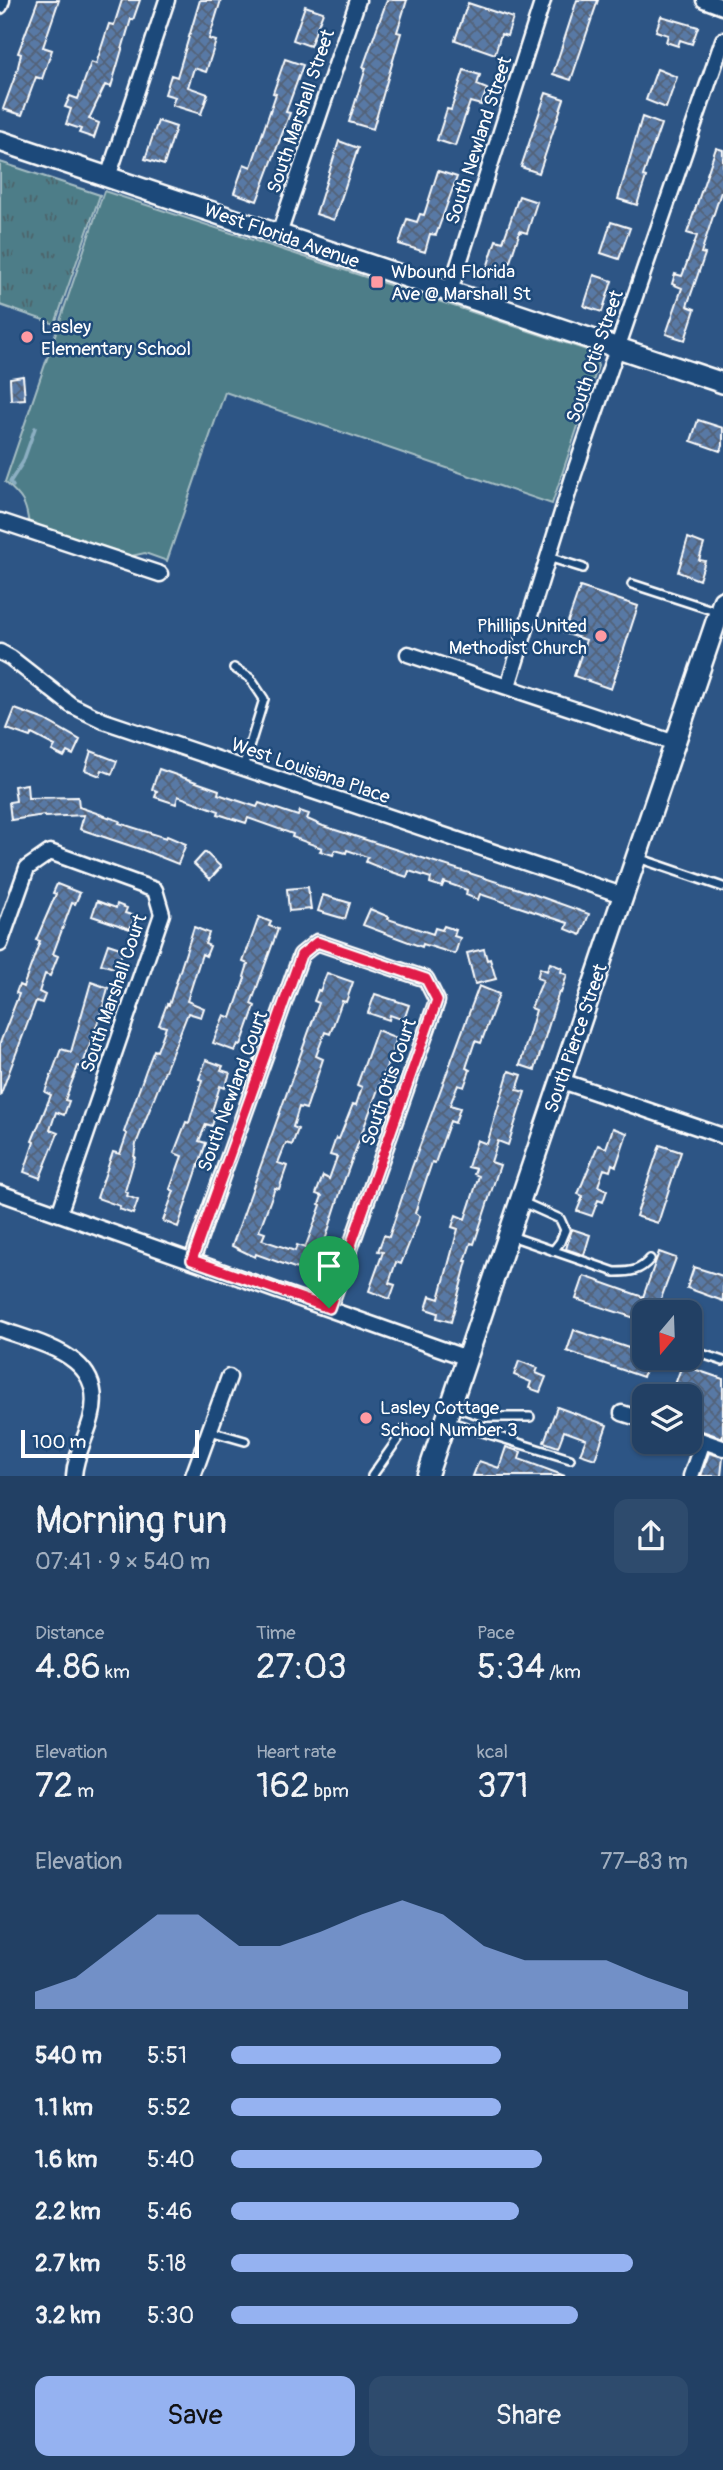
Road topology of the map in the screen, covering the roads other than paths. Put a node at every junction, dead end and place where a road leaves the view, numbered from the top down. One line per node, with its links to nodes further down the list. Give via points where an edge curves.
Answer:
1 (2, 0): 6 (street)
2 (167, 0): 10 (street)
3 (358, 0): 11 (street, South Marshall Street)
4 (543, 0): 12 (street, South Newland Street)
5 (704, 0): 7 (street)
6 (0, 6)
7 (723, 7)
8 (723, 40): 13 (street, South Otis Street)
9 (0, 141): 10 (street, West Florida Avenue)
10 (108, 177): 11 (street, West Florida Avenue)
11 (279, 234): 12 (street, West Florida Avenue)
12 (450, 292): 13 (street, West Florida Avenue)
13 (618, 348): 14 (street, West Florida Avenue); 16 (street, South Otis Street)
14 (723, 383)
15 (0, 521): 18 (street)
16 (548, 557): 17 (lane); 24 (street, South Otis Street)
17 (583, 568)
18 (160, 574)
19 (632, 584): 20 (lane)
20 (722, 605): 25 (street, South Pierce Street)
21 (0, 652): 26 (street, West Louisiana Place, via 71,705 104,721)
22 (408, 654): 24 (street)
23 (234, 668): 26 (lane, via 250,678 264,699)
24 (508, 686): 25 (street)
25 (675, 743): 27 (street, South Pierce Street)
26 (243, 768): 29 (street, West Louisiana Place)
27 (637, 857): 28 (lane); 29 (street, South Pierce Street)
28 (723, 887)
29 (625, 896): 32 (street, South Pierce Street)
30 (317, 942): 40 (street, South Newland Court, via 301,955); 41 (street, South Otis Court, via 426,979 437,1000)
31 (0, 944): 36 (street, South Marshall Court, via 27,868 50,852 155,890 162,914)
32 (559, 1080): 33 (street); 35 (street, South Pierce Street)
33 (723, 1136)
34 (0, 1193): 36 (street)
35 (519, 1201): 37 (street, South Pierce Street); 38 (lane, via 560,1220 565,1230)
36 (59, 1214): 40 (street)
37 (508, 1235): 38 (lane); 44 (street, South Pierce Street)
38 (553, 1251): 39 (lane, via 615,1272 632,1272)
39 (650, 1258)
40 (192, 1260): 41 (street)
41 (329, 1308): 44 (street)
42 (0, 1329): 58 (street, via 65,1352 87,1374 93,1388 92,1419)
43 (702, 1354): 45 (lane)
44 (467, 1358): 47 (street, South Pierce Street)
45 (723, 1361)
46 (229, 1377): 52 (street)
47 (448, 1413): 50 (lane); 57 (lane); 61 (street, South Pierce Street)
48 (622, 1413): 49 (street)
49 (632, 1416)
50 (530, 1417)
51 (405, 1429): 60 (lane)
52 (211, 1431): 53 (lane); 59 (street)
53 (246, 1441)
54 (702, 1441): 55 (street)
55 (723, 1448)
56 (694, 1454): 62 (street)
57 (570, 1459)
58 (74, 1476)
59 (193, 1476)
60 (372, 1476)
61 (427, 1476)
62 (691, 1476)

